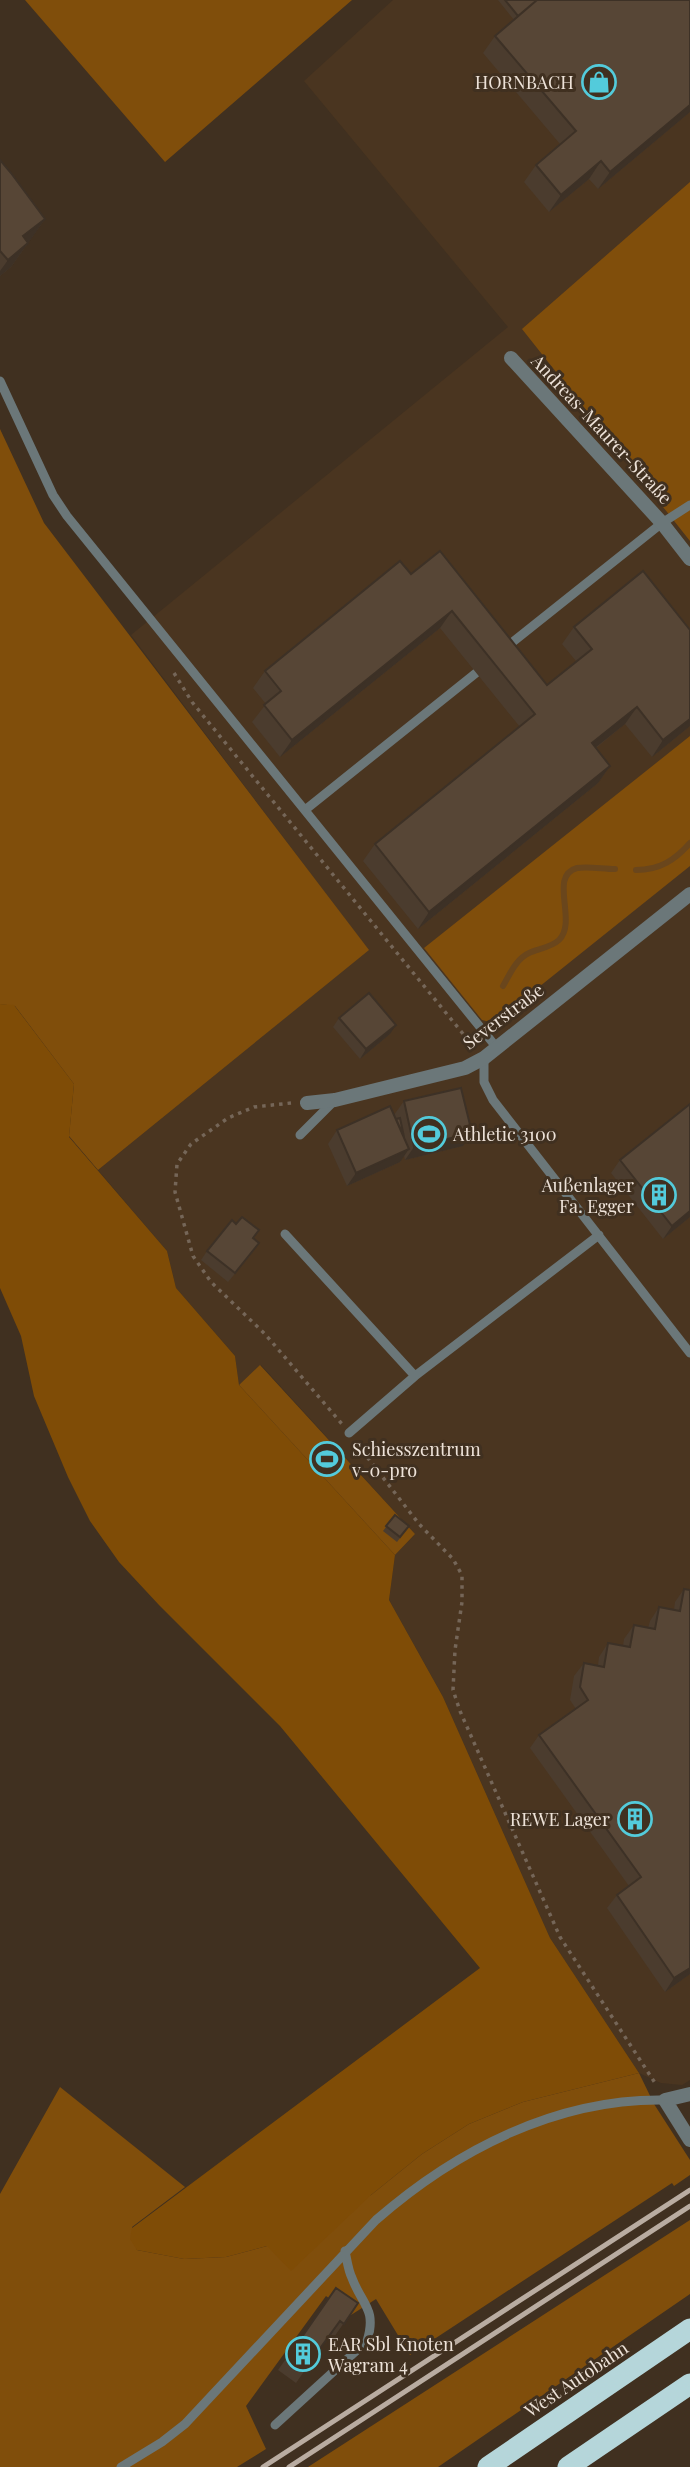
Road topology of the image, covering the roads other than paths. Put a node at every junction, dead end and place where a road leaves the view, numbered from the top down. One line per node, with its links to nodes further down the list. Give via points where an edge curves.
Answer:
1 (511, 358): 4 (street, Andreas-Maurer-Straße)
2 (0, 381): 8 (lane, via 67,516)
3 (690, 505): 4 (lane)
4 (662, 523): 5 (street, Andreas-Maurer-Straße); 6 (lane)
5 (690, 559)
6 (498, 655)
7 (476, 673): 8 (lane)
8 (305, 810): 10 (lane)
9 (690, 894): 10 (street, Severstraße)
10 (497, 1048): 11 (street, Severstraße)
11 (484, 1058): 12 (street, Severstraße, via 466,1068); 16 (lane, via 484,1082 493,1100)
12 (335, 1100): 13 (street, Severstraße); 14 (lane)
13 (307, 1103)
14 (300, 1135)
15 (285, 1234): 18 (lane)
16 (598, 1235): 17 (lane); 18 (lane)
17 (690, 1353)
18 (415, 1376): 19 (lane)
19 (349, 1433)
20 (690, 2094): 21 (street)
21 (665, 2100): 22 (street); 23 (lane, via 636,2099 562,2114 480,2147 406,2193)
22 (690, 2140)
23 (345, 2251): 26 (lane, via 352,2278 368,2308 372,2325 367,2340); 27 (lane, via 185,2424)
24 (690, 2329): 28 (highway, West Autobahn)
25 (690, 2384): 29 (highway)
26 (275, 2424)
27 (121, 2467)
28 (488, 2467)
29 (568, 2467)

